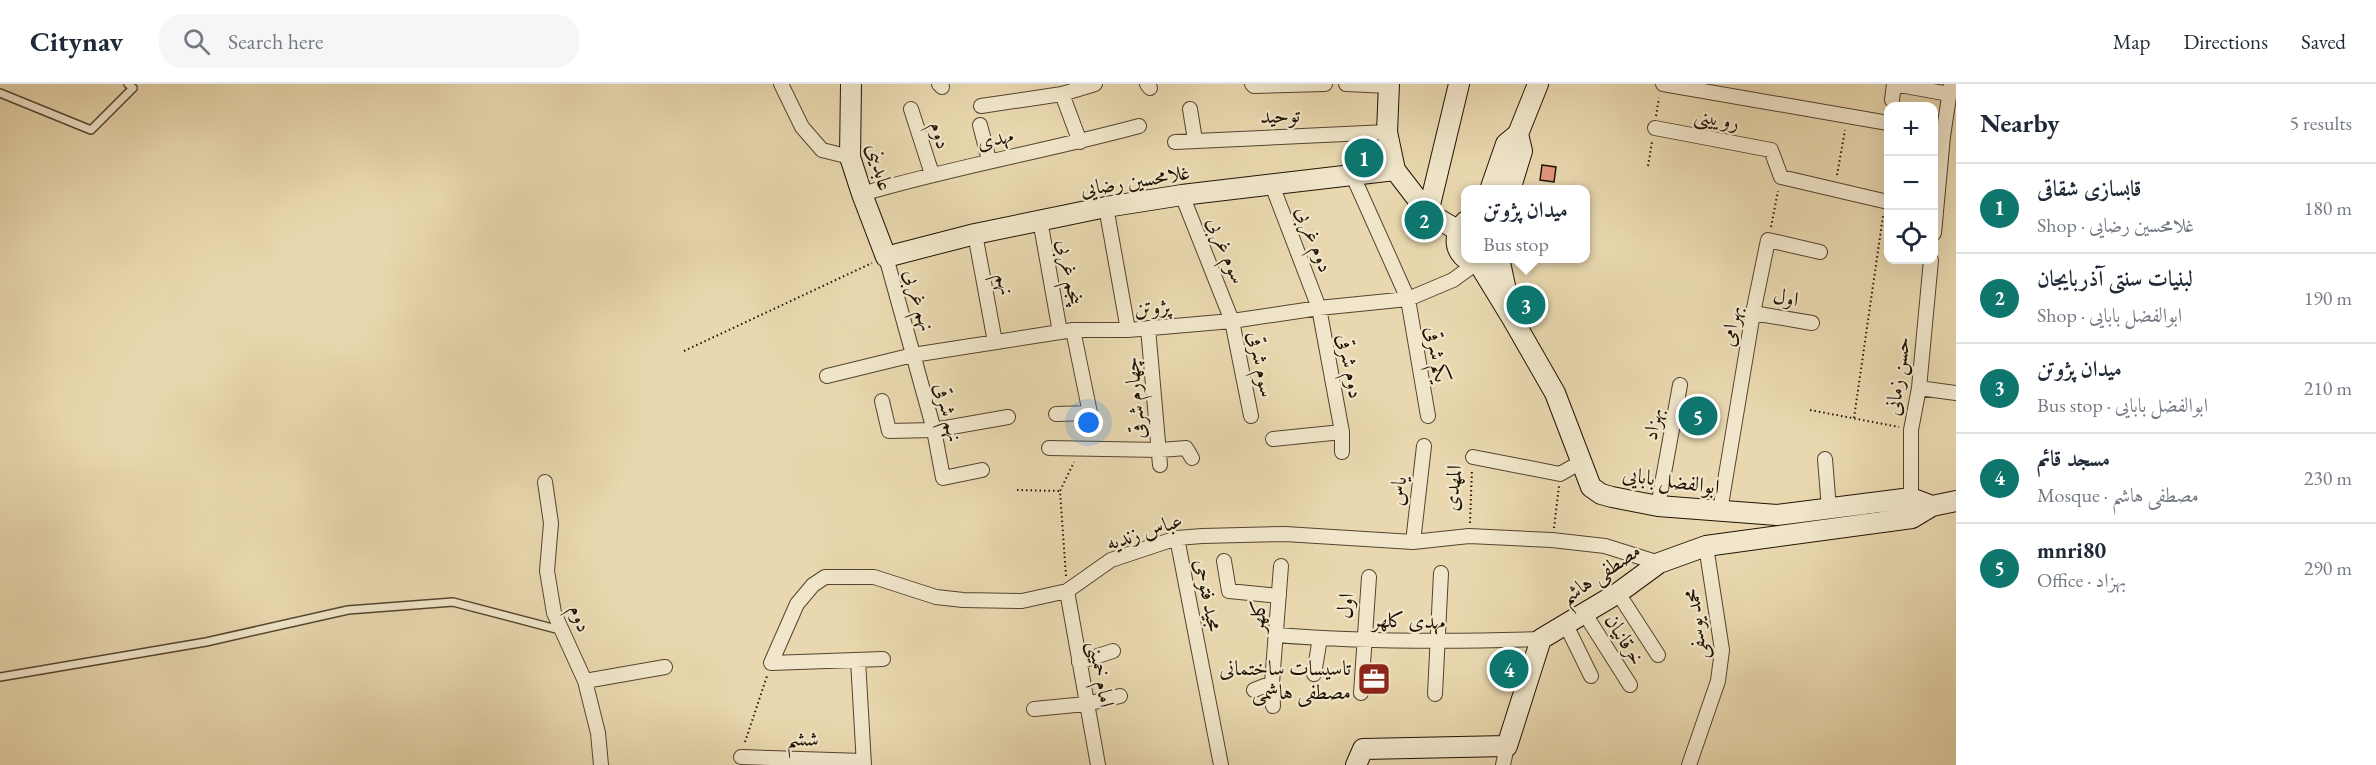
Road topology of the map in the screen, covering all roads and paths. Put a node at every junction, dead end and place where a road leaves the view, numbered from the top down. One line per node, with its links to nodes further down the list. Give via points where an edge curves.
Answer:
1 (128, 84): 13 (lane, via 134,88 91,130)
2 (781, 84): 32 (street, via 802,128 822,150)
3 (851, 84): 32 (street, عابدینی)
4 (1095, 84): 14 (street)
5 (1325, 84): 10 (street)
6 (1346, 84): 11 (street)
7 (1459, 84): 48 (street)
8 (1538, 84): 26 (street)
9 (1663, 84): 20 (street)
10 (1253, 85)
11 (1389, 85): 25 (street)
12 (1950, 89): 15 (street, via 1894,84); 19 (street)
13 (0, 93)
14 (1062, 94): 16 (street); 29 (street)
15 (1892, 100)
16 (981, 106)
17 (911, 109): 35 (street, دوم)
18 (1190, 109): 28 (street)
19 (1951, 113): 27 (street)
20 (1847, 115): 21 (street); 41 (path)
21 (1884, 122)
22 (980, 125): 33 (street)
23 (1139, 126): 29 (street, مهدی)
24 (1655, 128): 37 (street, رویینی, via 1771,150)
25 (1388, 132): 28 (street, توحید); 34 (street)
26 (1518, 134): 39 (street, via 1506,144); 40 (street, via 1522,151)
27 (1938, 134)
28 (1195, 140): 30 (street, توحید)
29 (1080, 142): 33 (street, مهدی)
30 (1175, 142)
31 (1937, 156): 47 (street)
32 (850, 157): 42 (street, عابدینی)
33 (989, 160): 35 (street, مهدی)
34 (1395, 170): 36 (street, غلامحسین رضایی); 48 (street)
35 (932, 174): 42 (street, مهدی)
36 (1352, 174): 38 (street, غلامحسین رضایی); 60 (street, یکم شرقی)
37 (1781, 177): 41 (street); 53 (path)
38 (1272, 185): 43 (street, غلامحسین رضایی); 61 (street, دوم غربی)
39 (1491, 185)
40 (1511, 185)
41 (1835, 190): 44 (street)
42 (861, 194): 56 (street, عابدینی)
43 (1182, 195): 45 (street, غلامحسین رضایی); 63 (street, سوم غربی)
44 (1884, 201)
45 (1106, 207): 49 (street, غلامحسین رضایی); 66 (street)
46 (1886, 210): 81 (path)
47 (1935, 210)
48 (1428, 213): 50 (street)
49 (1040, 220): 52 (street, غلامحسین رضایی); 67 (street, پنجم غربی)
50 (1461, 226)
51 (1461, 228): 55 (street, ابوالفضل بابایی, via 1457,237)
52 (975, 234): 56 (street, غلامحسین رضایی); 68 (street, نهم)
53 (1768, 240): 54 (street); 62 (street, بهرامی)
54 (1820, 252)
55 (1461, 253)
56 (886, 256): 69 (path); 70 (street, نهم غربی)
57 (1483, 263): 60 (street, پژوتن)
58 (1488, 263): 94 (street, ابوالفضل بابایی, via 1512,318 1556,393)
59 (1931, 264): 73 (street, حسن زمانی)
60 (1408, 299): 61 (street, پژوتن); 79 (street, یکم شرقی)
61 (1318, 308): 63 (street, پژوتن); 84 (street, دوم شرقی)
62 (1753, 313): 64 (street, اول); 105 (street, بهرامی)
63 (1232, 321): 65 (street, پژوتن); 78 (street, سوم شرقی)
64 (1812, 323)
65 (1148, 328): 66 (street, پژوتن); 91 (street, چهارم شرقی)
66 (1128, 330): 67 (street, پژوتن)
67 (1066, 331): 68 (street, پژوتن); 77 (street, پنجم غربی, via 1090,413)
68 (995, 342): 70 (street, پژوتن)
69 (684, 351)
70 (913, 355): 71 (street, پژوتن); 82 (street, نهم شرقی)
71 (827, 376)
72 (1680, 385): 102 (street, بهزاد)
73 (1919, 388): 74 (street); 83 (street, حسن زمانی)
74 (1956, 393)
75 (882, 401): 82 (street, via 889,431)
76 (1810, 410): 81 (path)
77 (1056, 414)
78 (1251, 416)
79 (1428, 416)
80 (1008, 417): 82 (street)
81 (1854, 418): 83 (path)
82 (934, 430): 95 (street, نهم شرقی, via 943,478)
83 (1911, 430): 100 (street, حسن زمانی)
84 (1342, 432): 85 (street, دوم شرقی); 89 (street, دوم شرقی)
85 (1273, 439)
86 (1424, 446): 111 (street, یاس)
87 (1049, 448): 88 (street)
88 (1080, 449): 91 (street); 99 (path)
89 (1342, 452)
90 (1473, 457): 96 (street, المهدی); 107 (path, المهدی)
91 (1160, 458): 92 (street, via 1186,448)
92 (1192, 458)
93 (1825, 459): 104 (street)
94 (1581, 462): 96 (street); 102 (street, ابوالفضل بابایی, via 1591,487 1601,494)
95 (982, 470)
96 (1560, 474): 110 (path)
97 (545, 482): 123 (street, دوم, via 551,523 547,571 554,613)
98 (1017, 490): 99 (path)
99 (1060, 491): 118 (path)
100 (1911, 498): 103 (street, ابوالفضل بابایی); 104 (street, ابوالفضل بابایی)
101 (1956, 501): 103 (street, مصطفی هاشم)
102 (1658, 506): 105 (street, ابوالفضل بابایی)
103 (1932, 506): 108 (street, مصطفی هاشم, via 1912,518)
104 (1829, 509): 106 (street, ابوالفضل بابایی)
105 (1720, 511): 106 (street, ابوالفضل بابایی)
106 (1776, 515): 108 (street)
107 (1470, 536): 110 (street, عباس زندیه); 111 (street, عباس زندیه)
108 (1780, 536): 112 (street, مصطفی هاشم)
109 (1177, 538): 111 (street, عباس زندیه, via 1285,534); 118 (street, عباس زندیه, via 1111,560); 155 (street, مجید فتوحی)
110 (1552, 540): 114 (street, عباس زندیه, via 1605,546)
111 (1413, 542)
112 (1706, 546): 114 (street, مصطفی هاشم); 157 (street, محمد یوسفی, via 1722,650 1718,681)
113 (1224, 561): 120 (street, via 1229,591)
114 (1659, 562): 119 (street, مصطفی هاشم)
115 (1281, 566): 120 (street, کلهر)
116 (1441, 573): 128 (street)
117 (1368, 577): 126 (street, اول)
118 (1067, 591): 133 (street, امام خمینی); 134 (street, عباس زندیه, via 1022,601 963,600 936,597 874,577 825,577 797,604)
119 (1618, 593): 121 (street, مصطفی هاشم); 130 (street)
120 (1280, 596): 124 (street, کلهر)
121 (1585, 614): 122 (street, مصطفی هاشم); 141 (street, خرقانیان)
122 (1566, 625): 127 (street, مصطفی هاشم); 137 (street)
123 (562, 630): 138 (lane, via 453,602 348,610 206,642); 139 (street, دوم)
124 (1276, 635): 125 (street, مهدی کلهر); 140 (street, کلهر)
125 (1320, 638): 126 (street, مهدی کلهر); 136 (street)
126 (1364, 639): 128 (street, مهدی کلهر); 143 (street, اول)
127 (1541, 639): 128 (street, مهدی کلهر); 149 (street)
128 (1436, 641): 144 (street)
129 (1113, 651): 133 (street)
130 (1658, 655)
131 (883, 659): 132 (street)
132 (858, 660): 134 (street); 151 (street)
133 (1079, 662): 146 (street, امام خمینی)
134 (771, 663): 150 (path)
135 (665, 667): 139 (street)
136 (1314, 674)
137 (1592, 676)
138 (0, 677)
139 (585, 681): 153 (street, دوم)
140 (1272, 683): 142 (street); 147 (street, کلهر)
141 (1630, 685)
142 (1254, 690)
143 (1362, 693)
144 (1435, 694)
145 (1120, 696): 146 (street)
146 (1086, 704): 148 (street); 152 (street, امام خمینی)
147 (1273, 706)
148 (1034, 709)
149 (1505, 756): 156 (street, via 1363,749)
150 (741, 757): 151 (street, ششم)
151 (864, 763)
152 (1097, 763): 154 (street)
153 (602, 765)
154 (1083, 765)
155 (1221, 765)
156 (1356, 765)
157 (1689, 765)

